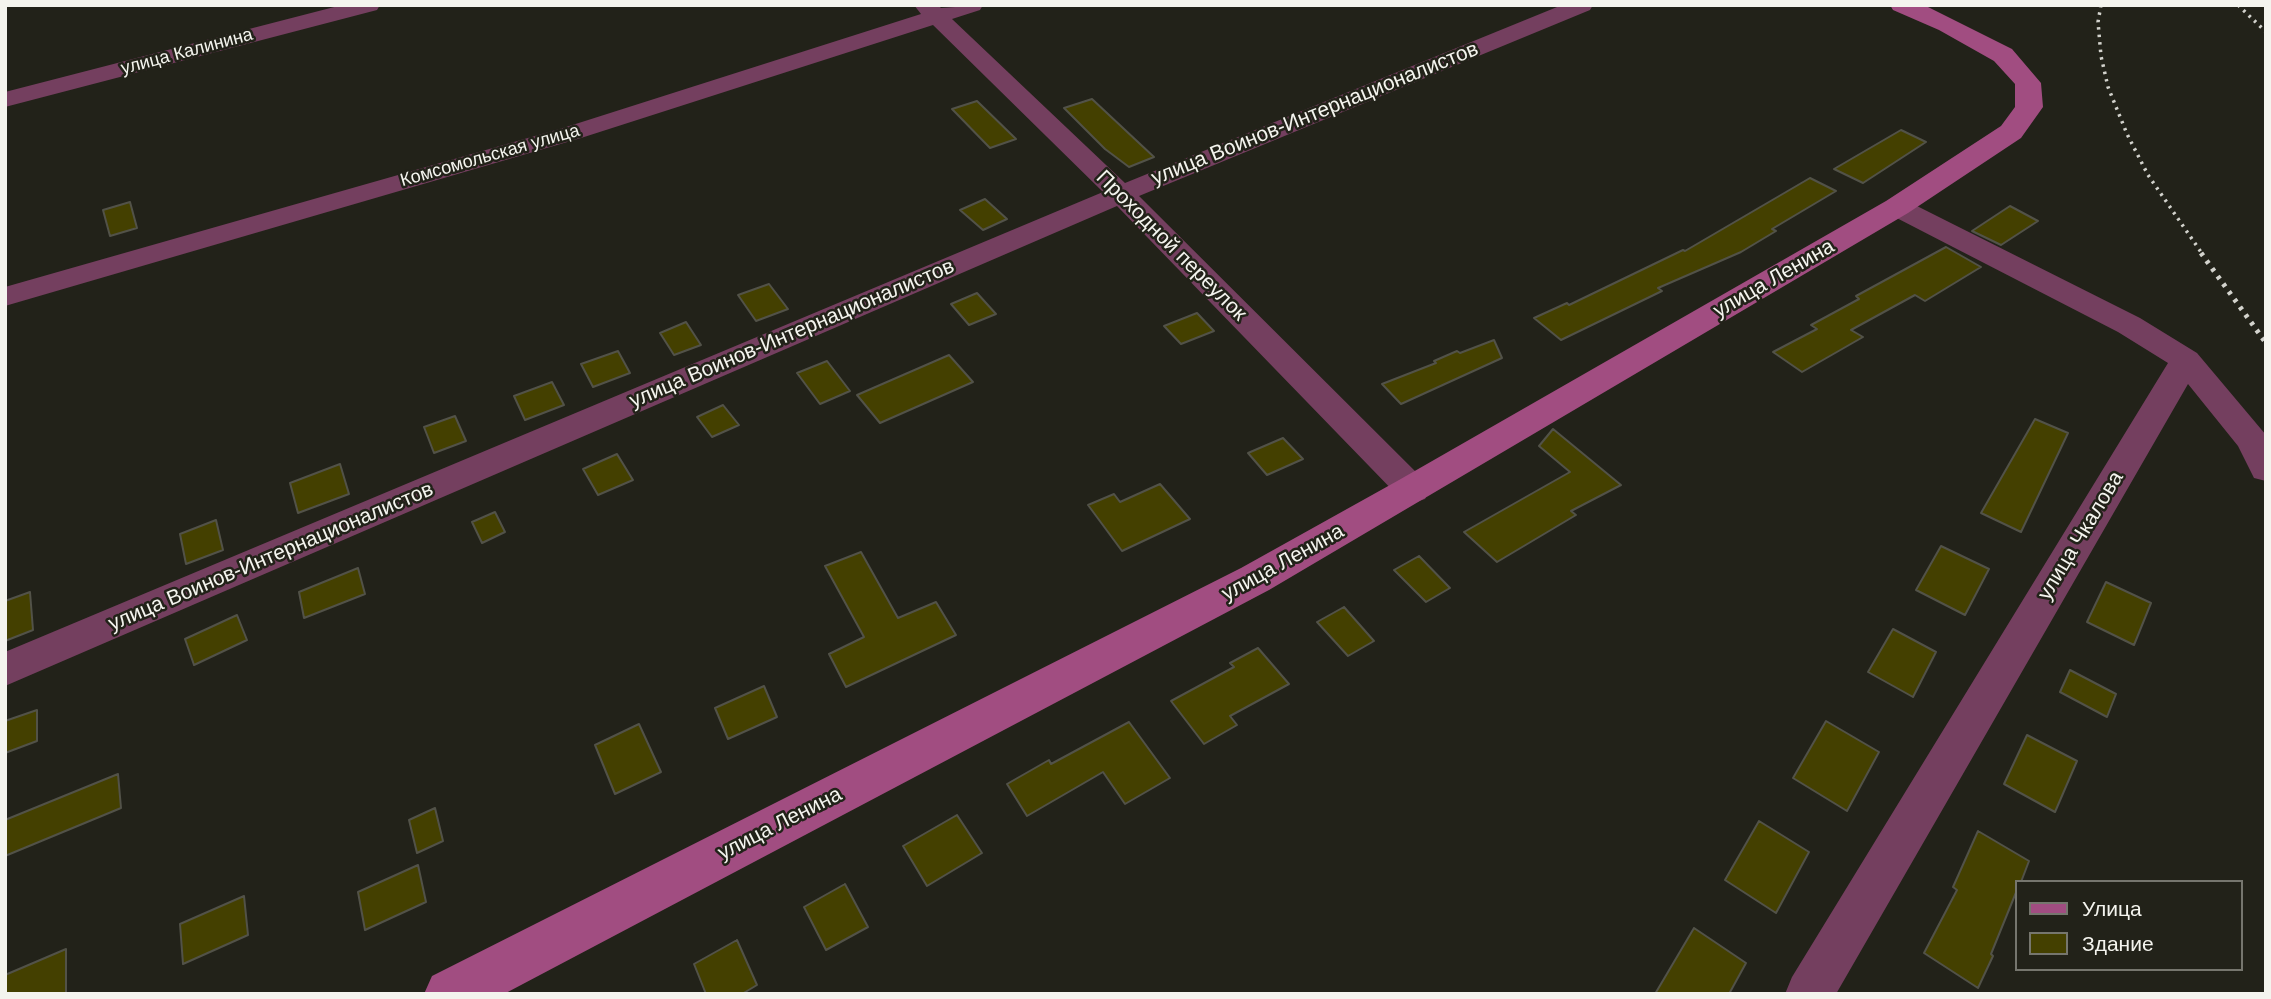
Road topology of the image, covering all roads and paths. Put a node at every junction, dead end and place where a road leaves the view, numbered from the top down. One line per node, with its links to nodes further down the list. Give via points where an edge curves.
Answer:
1 (369, 5): 6 (street, улица Калинина)
2 (972, 5): 5 (street, Комсомольская улица)
3 (1582, 5): 7 (street, улица Воинов-Интернационалистов)
4 (1902, 5): 8 (main road, улица Ленина, via 2003,55 2028,83 2029,107 2011,132)
5 (932, 11): 7 (street, Проходной переулок); 9 (street, Комсомольская улица, via 572,133)
6 (5, 100)
7 (1121, 194): 12 (street, Проходной переулок); 13 (street, улица Воинов-Интернационалистов)
8 (1897, 207): 10 (street, via 2129,325); 12 (main road, улица Ленина)
9 (5, 297)
10 (2186, 360): 11 (street, via 2252,440); 15 (street, улица Чкалова)
11 (2266, 469)
12 (1413, 490): 14 (main road, улица Ленина, via 1255,579)
13 (5, 670)
14 (450, 994)
15 (1809, 994)

